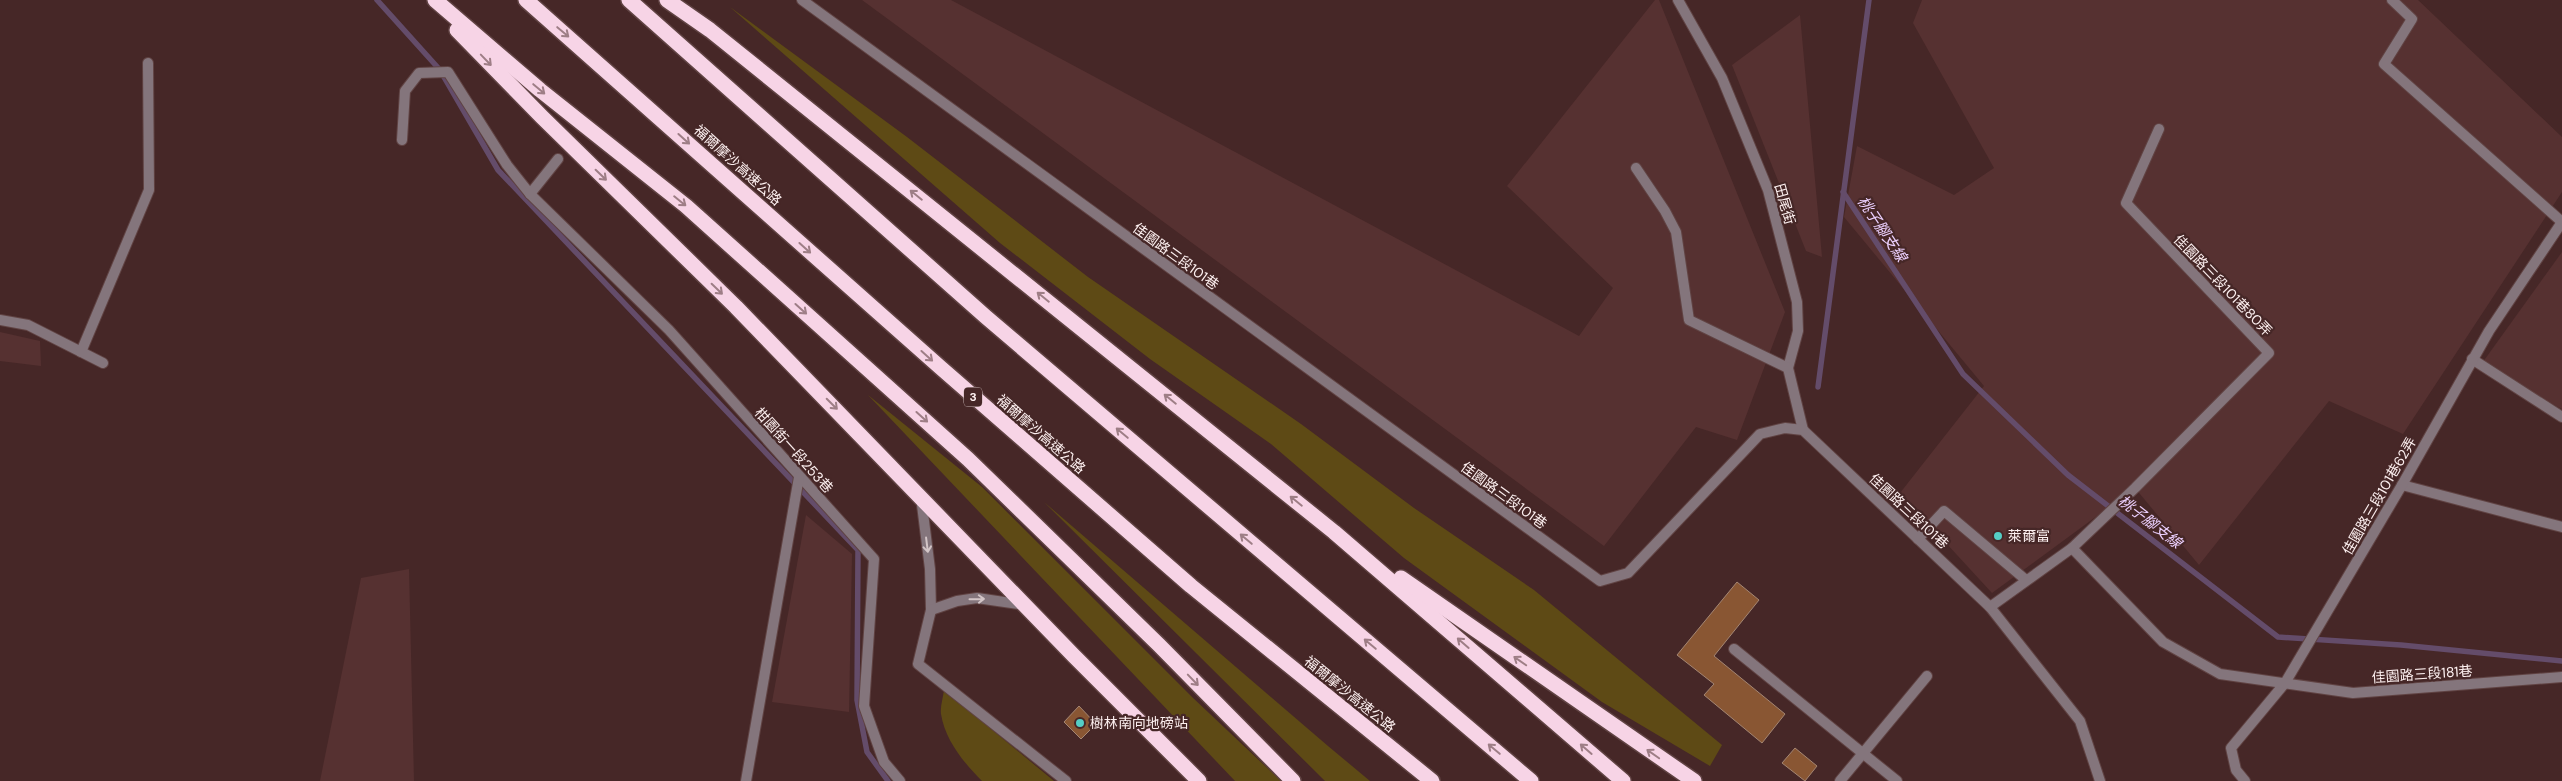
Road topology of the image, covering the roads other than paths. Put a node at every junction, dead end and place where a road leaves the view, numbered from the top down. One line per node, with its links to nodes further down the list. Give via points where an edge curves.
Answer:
1 (428, 0): 25 (highway, one-way to 25)
2 (435, 0): 43 (highway, one-way to 43, via 540,90 701,219 968,459 1159,645)
3 (526, 0): 44 (highway, 福爾摩沙高速公路 / 3, one-way to 44, via 1191,586)
4 (629, 0): 45 (highway, one-way to 4, via 994,324)
5 (667, 0): 27 (highway, one-way to 5, via 710,30)
6 (802, 0): 22 (street, 佳園路三段101巷, via 1600,581 1628,573 1760,434 1785,428)
7 (1678, 0): 20 (street, 田尾街, via 1722,78 1768,190 1797,302 1798,331)
8 (2392, 0): 15 (street, via 2412,19 2384,64)
9 (148, 63): 17 (street, via 149,190)
10 (2159, 129): 29 (street, 佳園路三段101巷80弄, via 2126,203 2269,353)
11 (402, 140): 14 (street, 柑園街一段253巷, via 405,91 419,73 448,72 507,165)
12 (558, 159): 14 (street)
13 (1636, 168): 20 (street, via 1676,232 1689,320)
14 (530, 194): 23 (street, 柑園街一段253巷, via 669,330)
15 (2562, 222): 18 (street, 佳園路三段101巷62弄)
16 (0, 320): 17 (street, via 28,325)
17 (82, 352): 19 (street)
18 (2472, 359): 21 (street); 24 (street, 佳園路三段101巷62弄)
19 (103, 362)
20 (1788, 368): 22 (street, 田尾街)
21 (2562, 417)
22 (1803, 430): 28 (street, 佳園路三段101巷)
23 (799, 477): 40 (street); 41 (street, 柑園街一段253巷, via 874,558 864,706 884,762)
24 (2402, 485): 26 (street); 37 (street, 佳園路三段101巷62弄)
25 (921, 496): 31 (highway); 33 (street, one-way to 33, via 930,569)
26 (2562, 527)
27 (1334, 532): 46 (highway, one-way to 27); 47 (highway, one-way to 27)
28 (1918, 539): 30 (street, via 1944,511); 32 (street, 佳園路三段101巷)
29 (2072, 548): 30 (street, 佳園路三段101巷80弄); 37 (street, via 2163,642 2220,674)
30 (2026, 580): 32 (street, 佳園路三段101巷80弄)
31 (1025, 605): 33 (street, one-way to 31, via 977,598); 39 (highway)
32 (1990, 607): 50 (street, 佳園路三段101巷, via 2080,721)
33 (931, 610): 42 (street, via 918,664)
34 (1734, 650): 38 (street)
35 (1927, 676): 38 (street)
36 (2562, 677): 37 (street, 佳園路三段181巷, via 2353,693)
37 (2285, 683): 51 (street, 佳園路三段101巷62弄, via 2231,748 2236,770)
38 (1864, 753): 48 (street); 49 (street)
39 (1196, 780)
40 (746, 781)
41 (900, 781)
42 (1066, 781)
43 (1292, 781)
44 (1432, 781)
45 (1531, 781)
46 (1623, 781)
47 (1694, 781)
48 (1840, 781)
49 (1897, 781)
50 (2100, 781)
51 (2245, 781)

